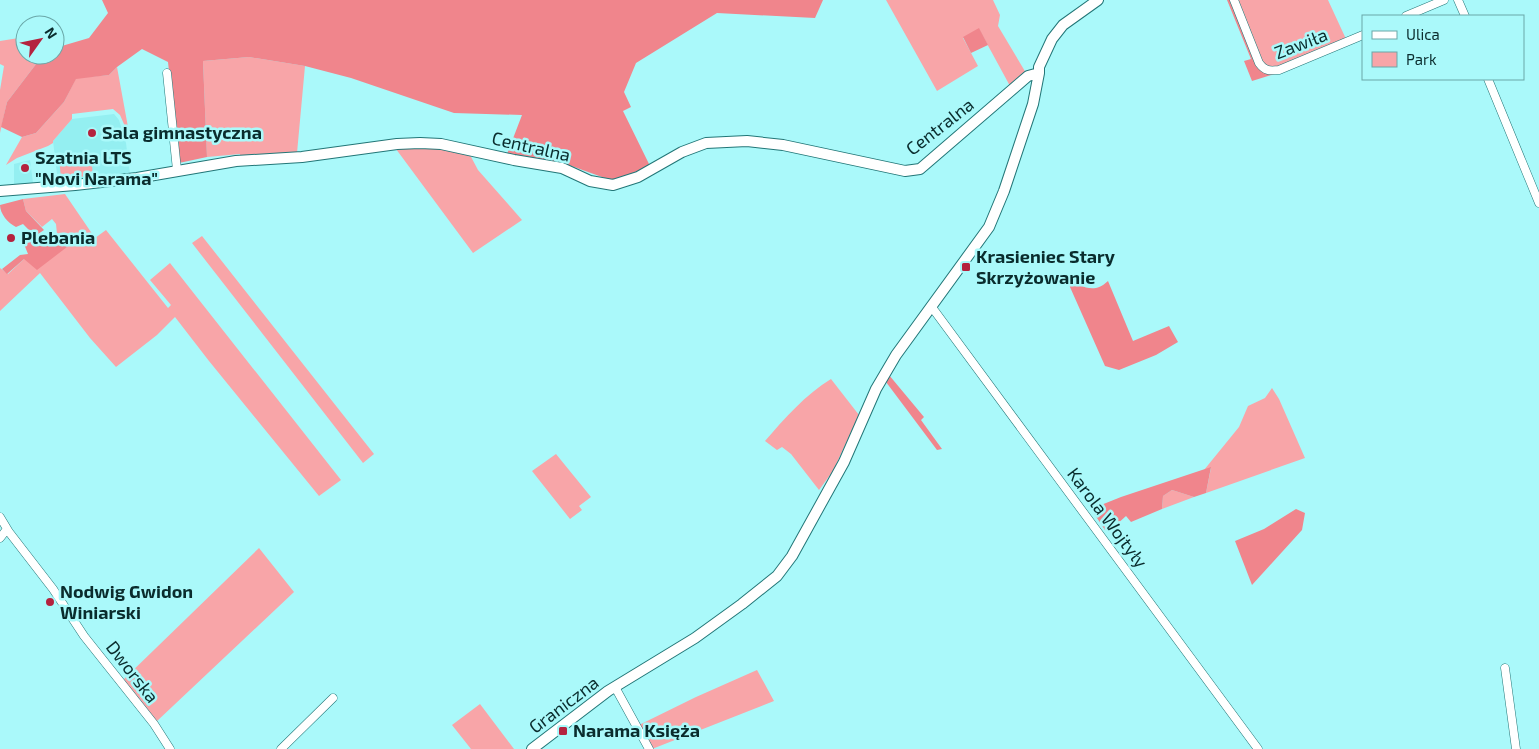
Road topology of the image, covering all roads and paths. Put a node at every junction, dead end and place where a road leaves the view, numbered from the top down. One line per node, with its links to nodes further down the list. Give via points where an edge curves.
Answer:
1 (1098, 0): 9 (street, via 1063,25 1052,39)
2 (1234, 0): 7 (street, Zawiła, via 1259,63 1269,71 1279,70)
3 (1444, 0): 5 (street)
4 (1458, 0): 6 (street)
5 (1408, 15)
6 (1465, 15)
7 (1362, 35)
8 (167, 73): 11 (street)
9 (1039, 74): 11 (street, Centralna, via 1028,76 920,169 905,171 783,145 747,141 706,143 682,152 638,177 613,185 590,181 562,168 441,144 420,143); 14 (street, Graniczna, via 1014,162 988,227)
10 (1488, 80): 13 (street)
11 (177, 170): 12 (street, Centralna, via 137,178)
12 (0, 190)
13 (1539, 203)
14 (931, 306): 19 (street, Graniczna, via 876,389 844,462 792,556 777,576 695,638); 25 (street, Karola Wojtyły)
15 (0, 517): 16 (street, Dworska)
16 (7, 528): 17 (street); 21 (street, Dworska)
17 (0, 538)
18 (1504, 668): 26 (street)
19 (614, 687): 23 (street, Graniczna); 24 (street)
20 (333, 698): 22 (street)
21 (170, 749)
22 (281, 749)
23 (532, 749)
24 (649, 749)
25 (1258, 749)
26 (1516, 749)

